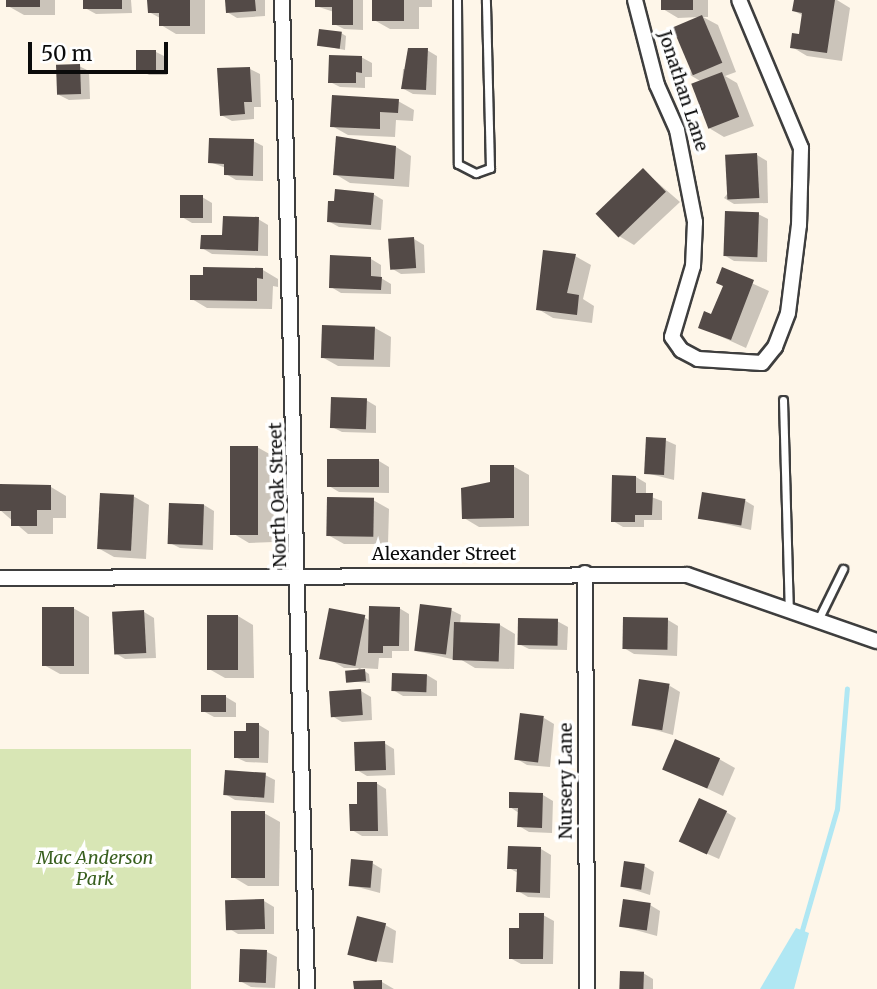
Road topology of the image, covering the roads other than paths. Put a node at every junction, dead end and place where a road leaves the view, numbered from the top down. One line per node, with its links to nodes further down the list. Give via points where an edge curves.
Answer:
1 (282, 0): 8 (street, North Oak Street)
2 (457, 0): 3 (lane, via 458,164 476,173 490,168)
3 (486, 0)
4 (635, 0): 5 (street, Jonathan Lane, via 657,85 677,130 695,222 693,266 672,337 681,351 698,359 762,363 775,347 788,313 799,225 801,148)
5 (739, 0)
6 (783, 400): 11 (lane)
7 (843, 569): 12 (lane)
8 (299, 573): 9 (street, Alexander Street); 10 (street, Alexander Street); 14 (street, North Oak Street)
9 (585, 573): 11 (street, Alexander Street, via 687,575); 15 (street, Nursery Lane)
10 (0, 578)
11 (789, 611): 12 (street, Alexander Street)
12 (818, 621): 13 (street, Alexander Street)
13 (877, 641)
14 (307, 989)
15 (587, 989)

